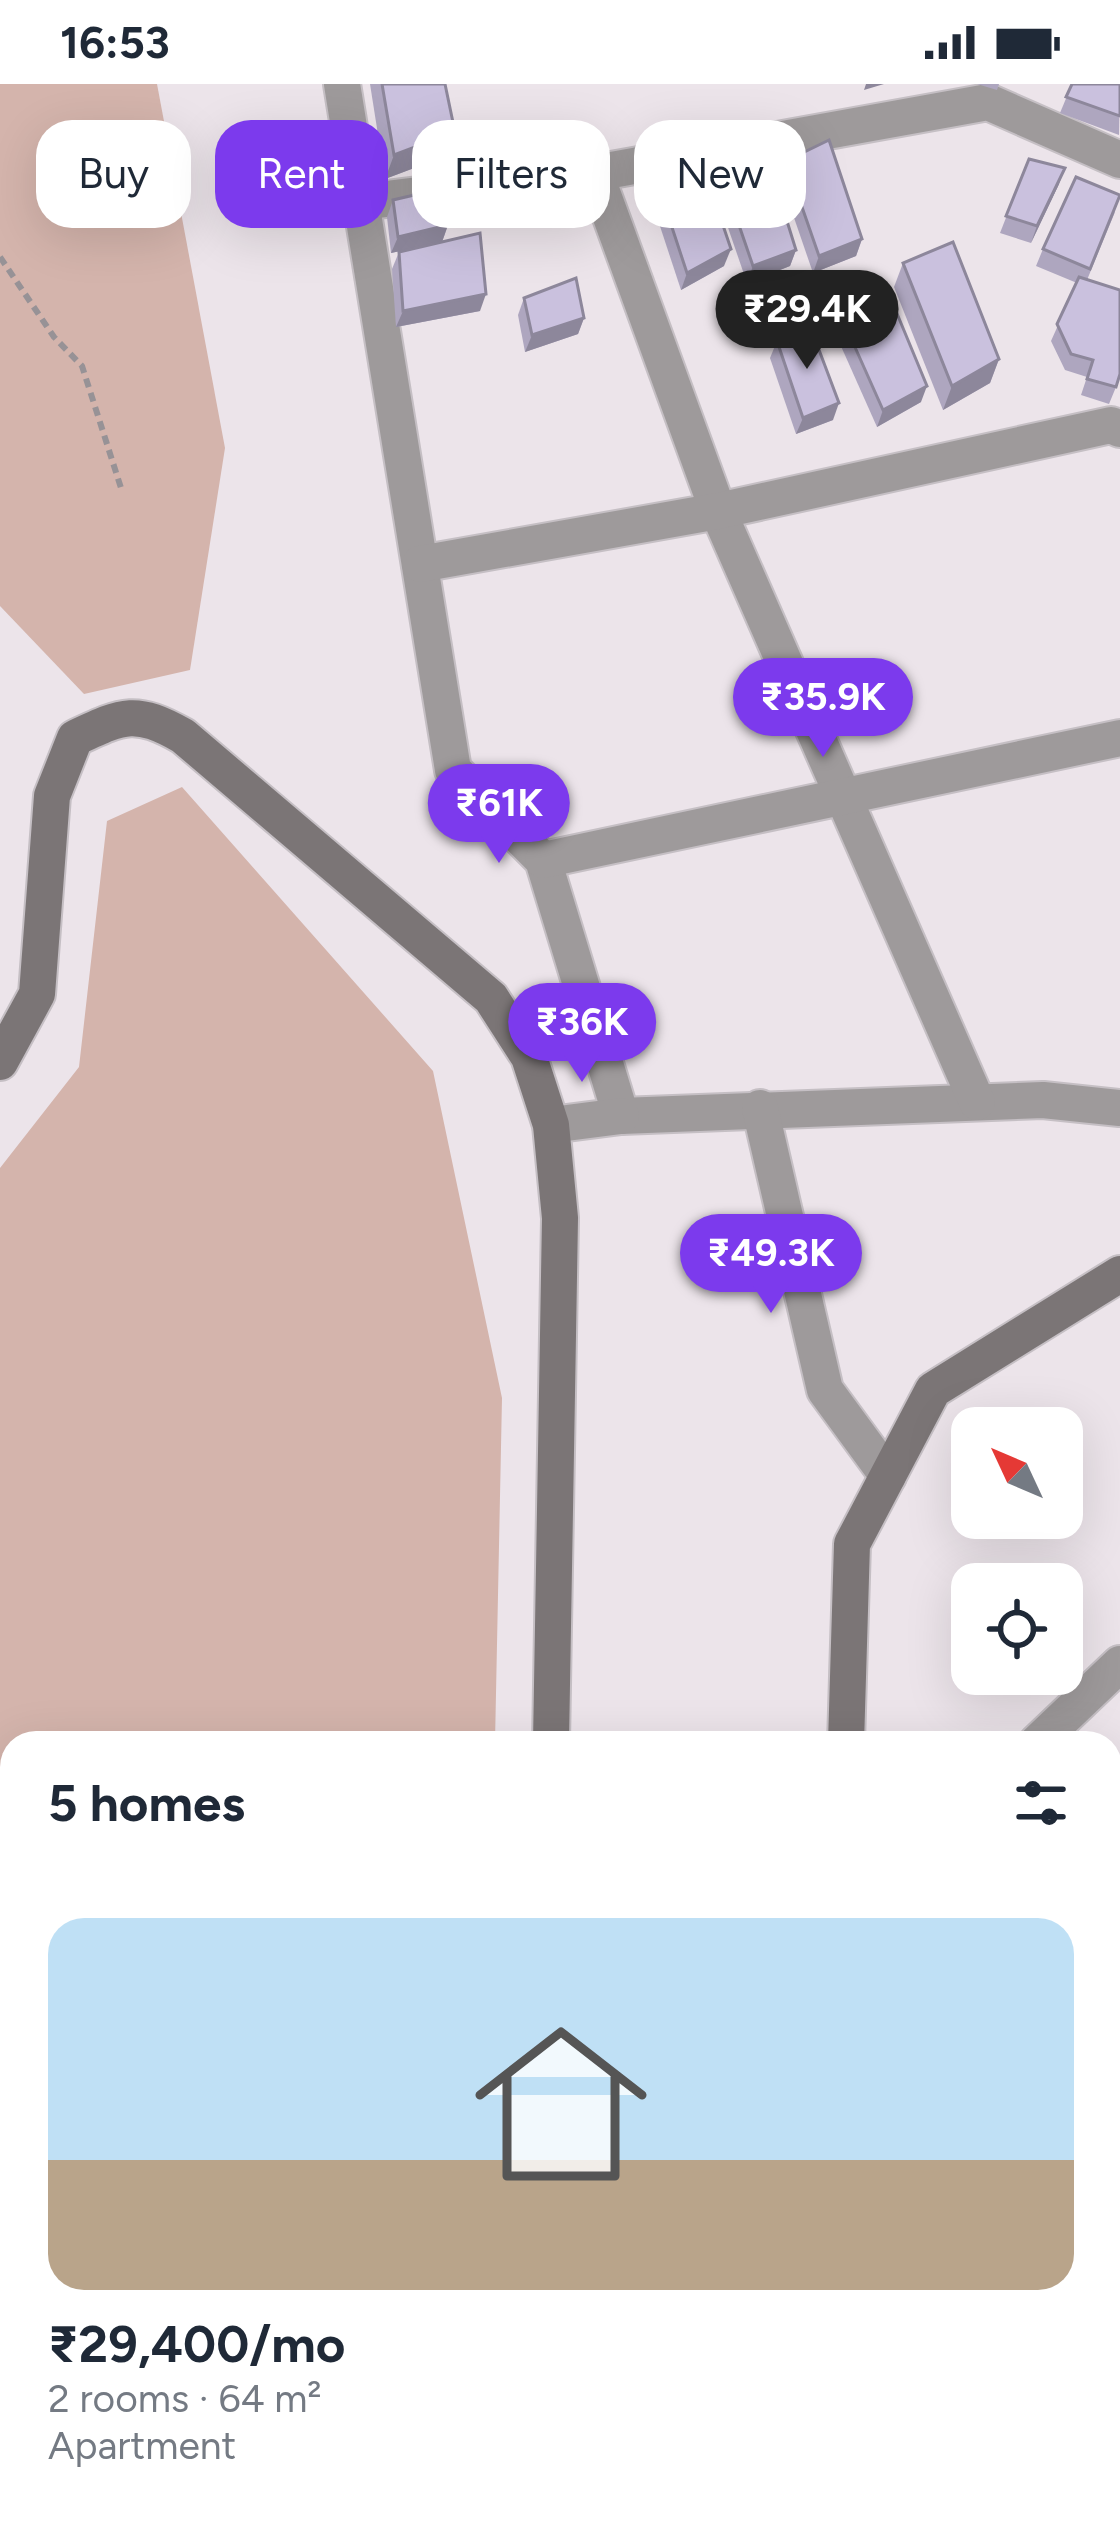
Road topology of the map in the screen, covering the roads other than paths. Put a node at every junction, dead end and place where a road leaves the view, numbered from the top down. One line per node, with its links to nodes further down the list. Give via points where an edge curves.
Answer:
1 (342, 84): 3 (street)
2 (1013, 97): 4 (street); 5 (street)
3 (348, 120)
4 (1120, 160)
5 (610, 170)
6 (610, 214): 9 (street)
7 (366, 228): 10 (street)
8 (1120, 429): 9 (street)
9 (718, 511): 10 (street); 12 (street)
10 (420, 564): 13 (street, via 453,770)
11 (1120, 738): 12 (street)
12 (842, 793): 13 (street); 17 (street)
13 (543, 860): 20 (street)
14 (0, 1062): 21 (street, via 38,994 52,796 75,739 144,715 183,736 491,998 530,1057)
15 (1120, 1086): 16 (street)
16 (1042, 1100): 17 (street); 19 (street)
17 (977, 1102): 18 (street)
18 (760, 1108): 20 (street); 23 (street, via 825,1390)
19 (1120, 1108)
20 (621, 1116): 21 (street)
21 (551, 1125): 25 (street, via 560,1218)
22 (1120, 1274): 23 (street, via 934,1390)
23 (888, 1476): 26 (street, via 852,1544)
24 (1120, 1664): 27 (street)
25 (551, 1731)
26 (846, 1731)
27 (1050, 1731)

